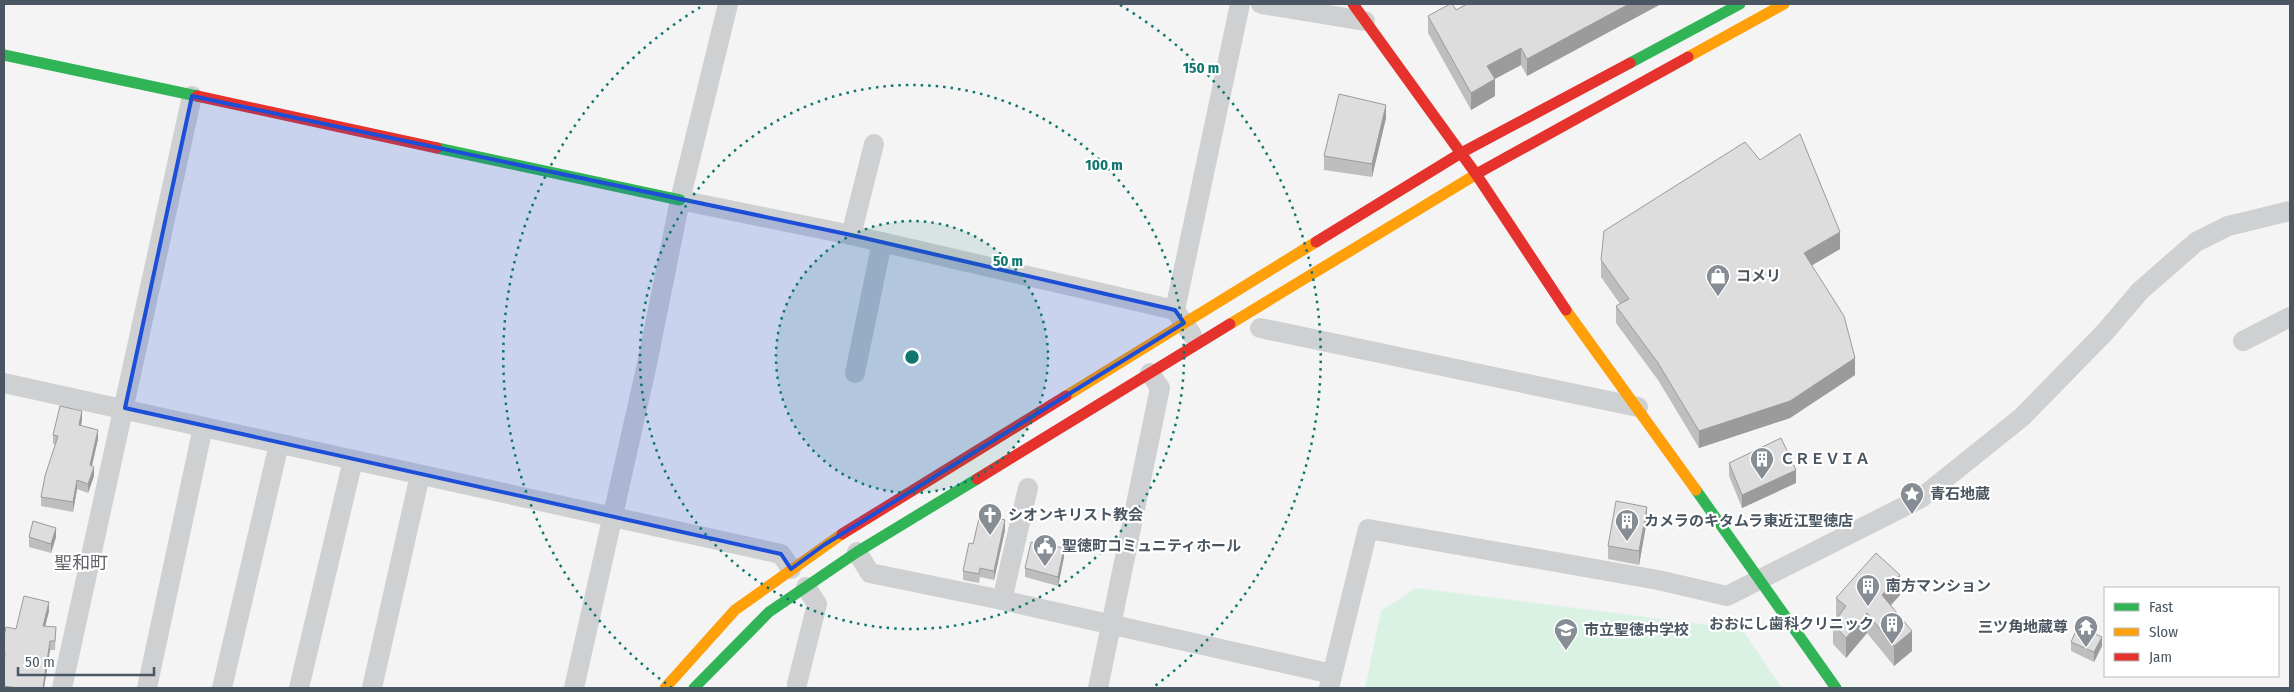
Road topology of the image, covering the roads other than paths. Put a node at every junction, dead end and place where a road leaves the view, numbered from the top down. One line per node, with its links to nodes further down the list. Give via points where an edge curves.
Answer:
1 (728, 4): 13 (street)
2 (1240, 4): 17 (street)
3 (1261, 4): 7 (street)
4 (1353, 4): 7 (street)
5 (1740, 4): 11 (street)
6 (1784, 4): 12 (street)
7 (1365, 21): 11 (street)
8 (4, 55): 9 (street)
9 (192, 96): 13 (street); 26 (street)
10 (874, 144): 15 (street)
11 (1461, 153): 12 (street); 17 (street)
12 (1476, 174): 21 (street); 25 (street, via 1586,341)
13 (680, 200): 15 (street); 32 (street)
14 (2290, 211): 35 (street, via 2228,226 2196,242 2140,291 2022,417 1922,498)
15 (850, 234): 16 (street)
16 (882, 242): 17 (street); 22 (street)
17 (1180, 316): 21 (street); 34 (street)
18 (2290, 317): 20 (street)
19 (1260, 328): 25 (street)
20 (2243, 340)
21 (1198, 344): 23 (street)
22 (855, 373)
23 (1150, 373): 33 (street); 38 (street, via 1160,388)
24 (4, 383): 26 (street)
25 (1638, 407): 35 (street)
26 (125, 408): 27 (street); 41 (street)
27 (204, 427): 28 (street); 42 (street)
28 (279, 444): 29 (street); 43 (street)
29 (352, 460): 30 (street); 44 (street)
30 (420, 475): 32 (street); 45 (street)
31 (1028, 488): 37 (street)
32 (612, 518): 34 (street, via 781,554); 46 (street)
33 (857, 552): 36 (street); 37 (street, via 870,573)
34 (791, 569): 47 (street, via 735,610)
35 (1761, 581): 39 (street, via 1727,596 1658,580 1368,529); 50 (street)
36 (806, 587): 40 (street, via 817,604); 48 (street, via 769,612)
37 (1002, 600): 38 (street)
38 (1110, 624): 39 (street); 49 (street)
39 (1331, 681)
40 (797, 684)
41 (62, 688)
42 (147, 688)
43 (222, 688)
44 (299, 688)
45 (372, 688)
46 (574, 688)
47 (665, 688)
48 (694, 688)
49 (1098, 688)
50 (1836, 688)

